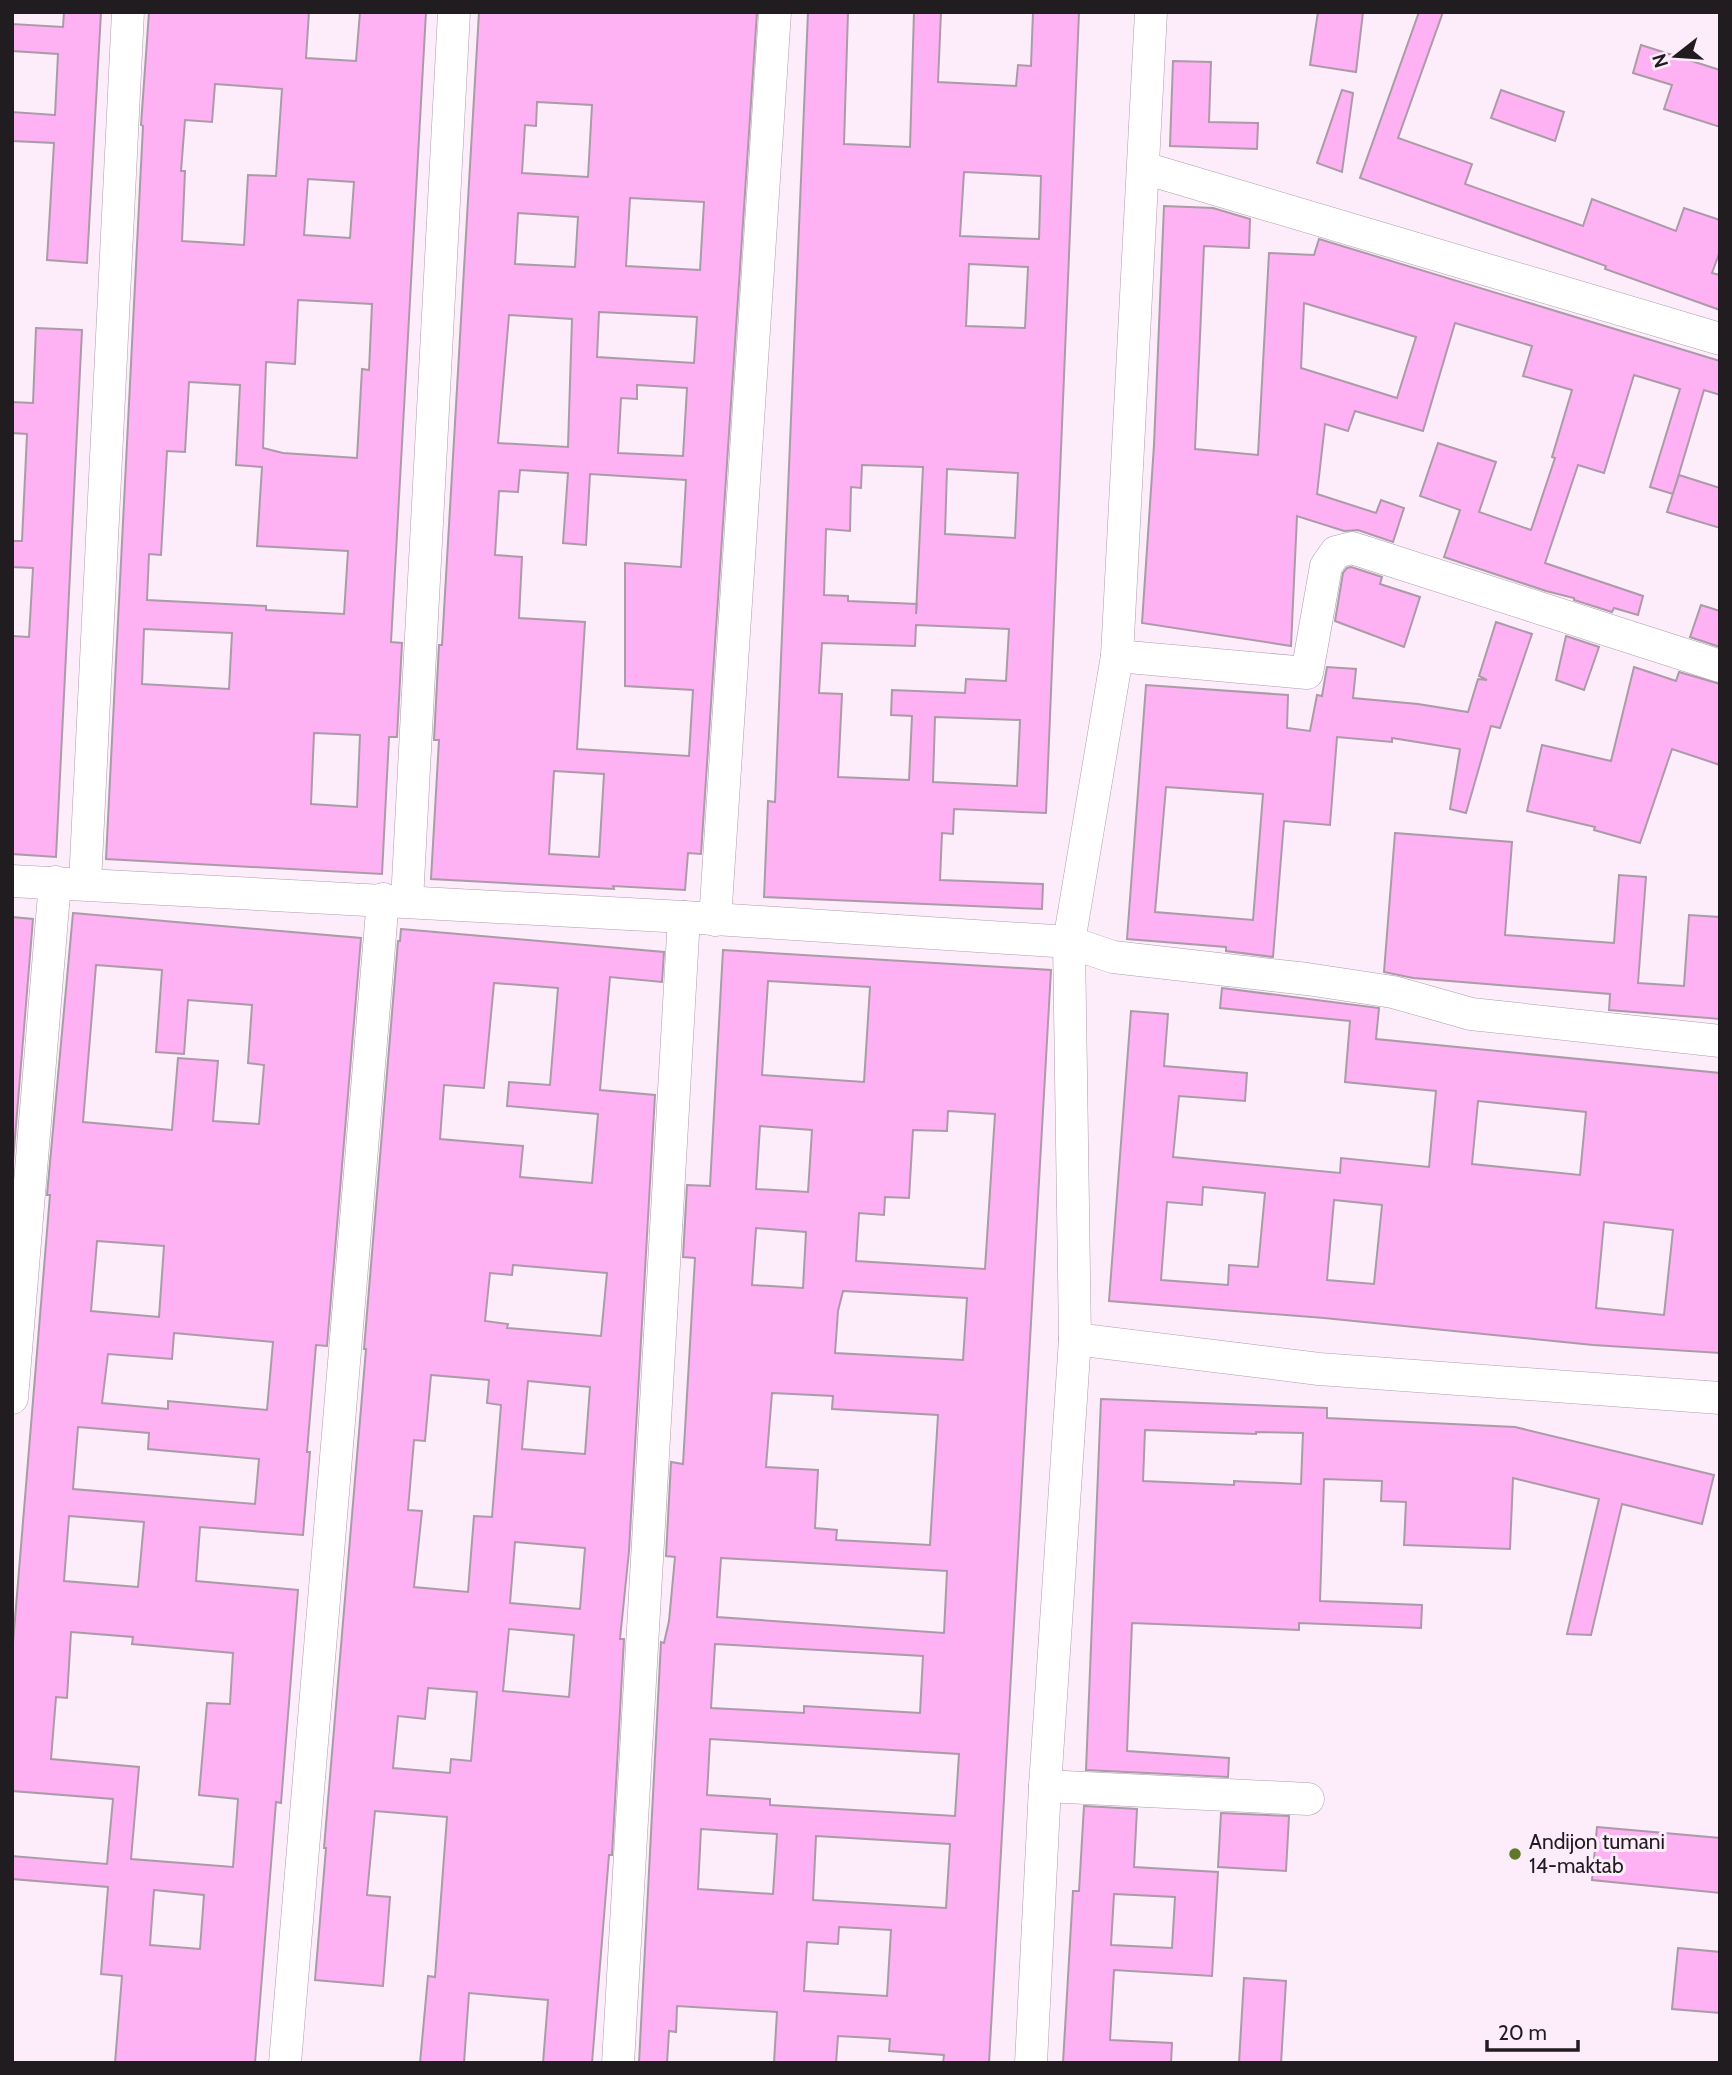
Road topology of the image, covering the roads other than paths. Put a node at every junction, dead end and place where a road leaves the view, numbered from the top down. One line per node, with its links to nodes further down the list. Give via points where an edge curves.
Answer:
1 (128, 12): 10 (street)
2 (454, 12): 11 (street)
3 (775, 12): 12 (street)
4 (1151, 12): 5 (street)
5 (1144, 168): 6 (street); 7 (street)
6 (1720, 339)
7 (1117, 656): 8 (street, via 1307,673 1326,566 1336,552 1352,548); 13 (street)
8 (1720, 666)
9 (12, 881): 10 (street)
10 (70, 883): 11 (street); 16 (street)
11 (395, 900): 12 (street); 20 (street)
12 (699, 918): 13 (street); 21 (street)
13 (1069, 942): 14 (street, via 1113,957 1393,992 1471,1014); 15 (street)
14 (1720, 1041)
15 (1075, 1339): 17 (street, via 1319,1370); 18 (street)
16 (12, 1398)
17 (1720, 1398)
18 (1045, 1786): 19 (street); 22 (street)
19 (1308, 1799)
20 (285, 2063)
21 (618, 2063)
22 (1031, 2063)

